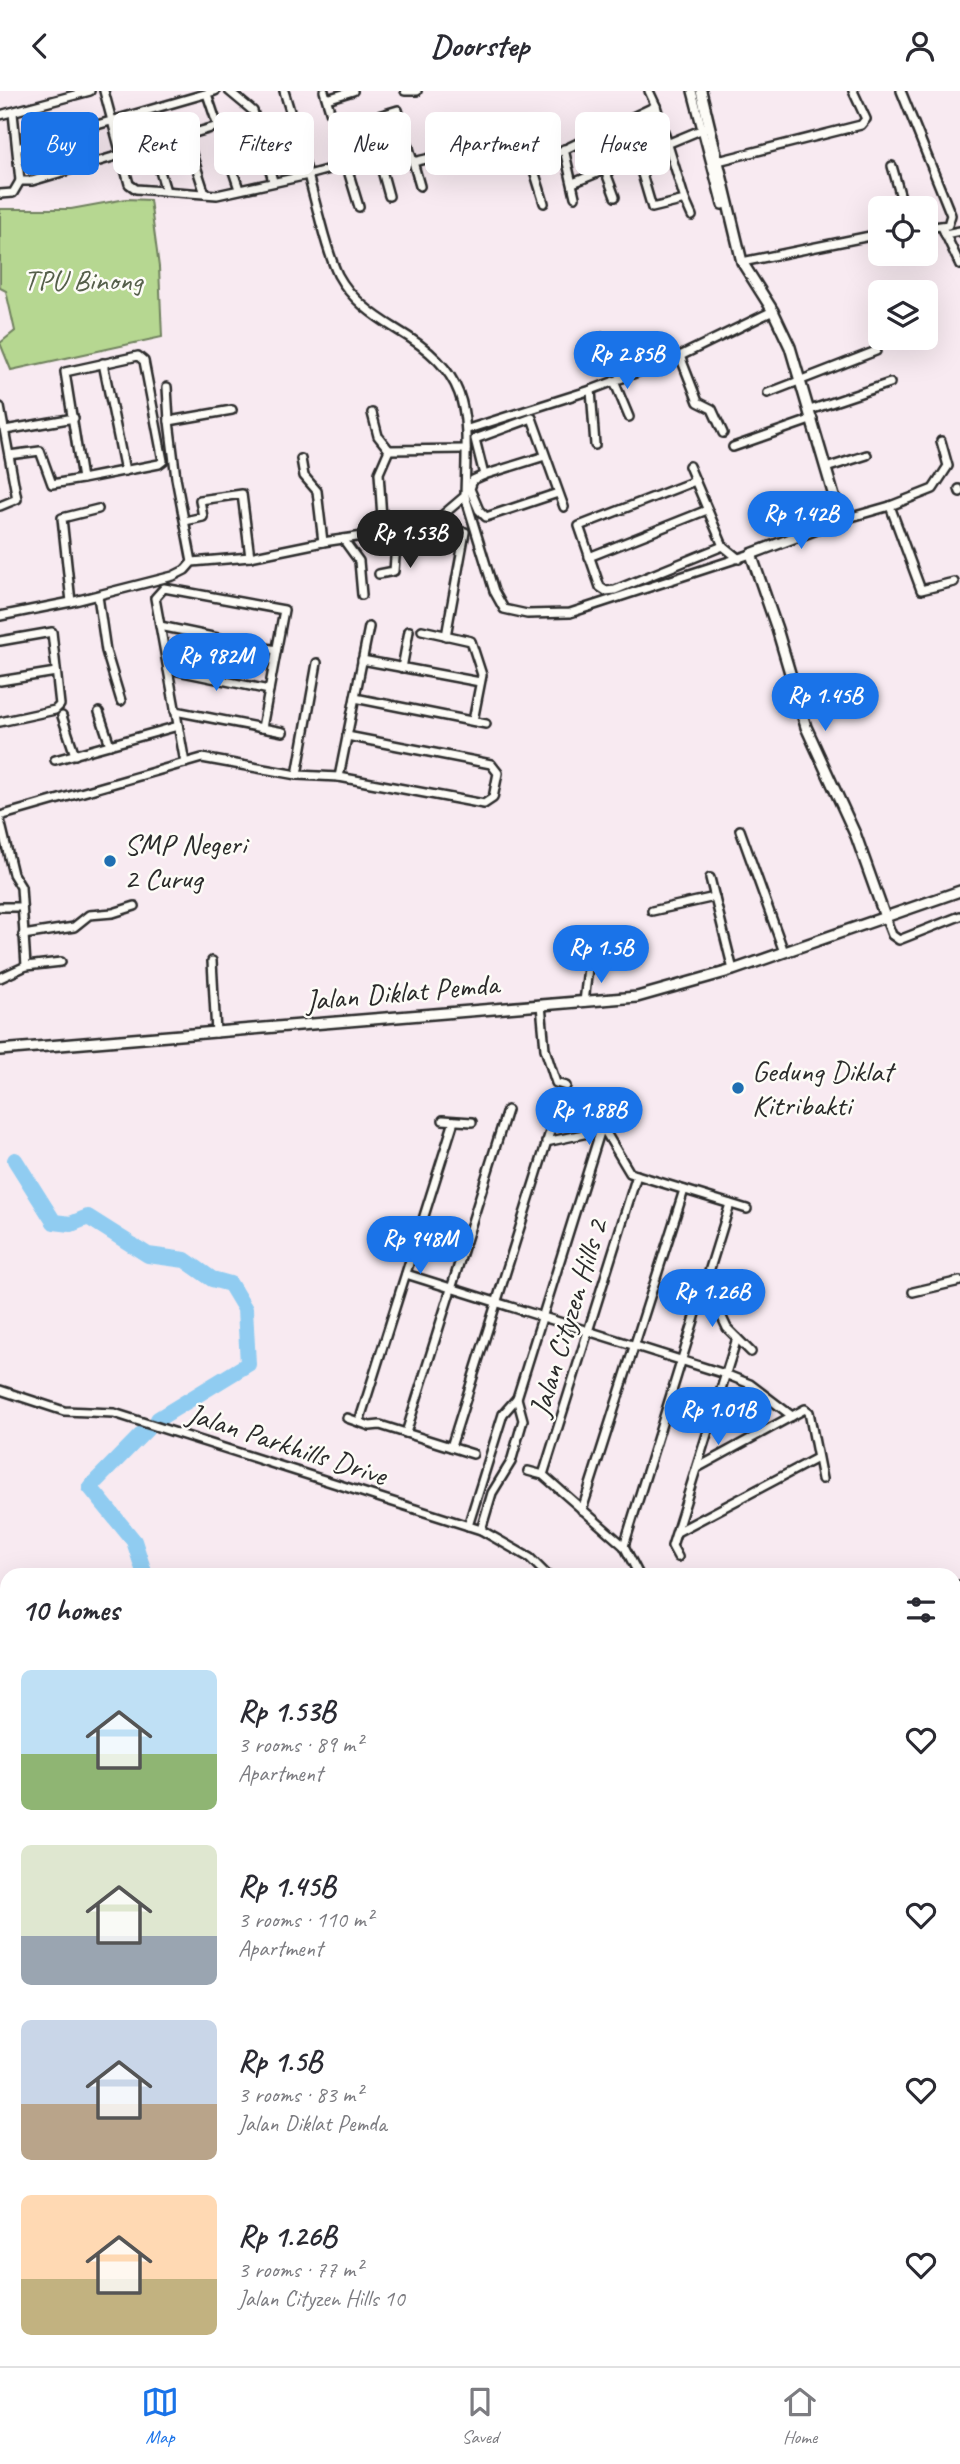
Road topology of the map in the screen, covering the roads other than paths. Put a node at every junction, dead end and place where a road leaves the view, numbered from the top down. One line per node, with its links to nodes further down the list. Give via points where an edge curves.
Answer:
1 (90, 91): 21 (street)
2 (104, 91): 23 (street)
3 (229, 91): 17 (street)
4 (284, 91): 18 (street)
5 (354, 91): 14 (street)
6 (405, 91): 7 (street)
7 (418, 91)
8 (649, 91): 15 (street)
9 (692, 91): 25 (street)
10 (701, 91): 34 (street)
11 (853, 91): 34 (street, via 866,119 862,125)
12 (901, 91): 67 (street, via 951,215)
13 (211, 93): 16 (street); 23 (street)
14 (325, 95): 19 (street)
15 (656, 106): 20 (street); 28 (street)
16 (215, 112)
17 (253, 112)
18 (290, 112)
19 (330, 112)
20 (658, 112)
21 (13, 113): 22 (street); 27 (street)
22 (0, 115)
23 (112, 121): 24 (street); 27 (street)
24 (113, 125)
25 (703, 129): 26 (street); 63 (street)
26 (670, 141)
27 (17, 148): 49 (street)
28 (564, 149): 30 (street); 51 (street)
29 (670, 149): 61 (street)
30 (561, 150)
31 (411, 154): 35 (street)
32 (113, 156): 49 (street)
33 (425, 159): 35 (street)
34 (718, 161): 70 (street)
35 (413, 162): 52 (street)
36 (892, 166): 58 (street)
37 (128, 175): 54 (street, via 132,188)
38 (161, 175): 54 (street)
39 (199, 175): 56 (street)
40 (234, 175): 53 (street)
41 (271, 175): 50 (street)
42 (308, 175): 50 (street); 92 (street, via 339,277 368,312 426,347 449,372)
43 (349, 175): 64 (street)
44 (383, 175): 57 (street)
45 (535, 175): 62 (street)
46 (593, 175): 51 (street)
47 (607, 175): 60 (street)
48 (641, 175): 61 (street, via 650,207)
49 (20, 181): 55 (street, via 13,193)
50 (273, 181): 53 (street)
51 (573, 183): 59 (street)
52 (420, 186)
53 (239, 189): 56 (street)
54 (166, 191): 56 (street)
55 (0, 194)
56 (205, 194)
57 (389, 196)
58 (901, 196)
59 (575, 197)
60 (615, 197)
61 (685, 200): 65 (street)
62 (544, 203)
63 (722, 205)
64 (359, 207)
65 (691, 216)
66 (938, 229): 67 (street)
67 (944, 230): 68 (street); 71 (street)
68 (960, 231)
69 (868, 236): 70 (street)
70 (742, 262): 72 (street)
71 (960, 265)
72 (773, 311): 75 (street); 78 (street)
73 (604, 337): 77 (street)
74 (876, 351): 78 (street)
75 (680, 356): 77 (street); 91 (street, via 698,402 712,409)
76 (103, 363): 88 (street, via 65,372); 104 (street); 104 (street, via 144,359 164,458 162,463)
77 (618, 380): 81 (street); 87 (street)
78 (801, 380): 82 (street); 86 (street)
79 (890, 383): 86 (street)
80 (167, 387): 89 (street)
81 (591, 390): 92 (street); 94 (street)
82 (768, 393)
83 (0, 407): 90 (street)
84 (232, 410): 89 (street)
85 (372, 413): 97 (street, via 378,436)
86 (811, 415): 95 (street); 103 (street)
87 (629, 417)
88 (74, 418): 90 (street); 106 (street)
89 (169, 421): 116 (street)
90 (5, 431): 98 (street)
91 (723, 433)
92 (470, 435): 96 (street); 100 (street, via 531,418); 105 (street)
93 (941, 441): 111 (street, via 948,466 933,489)
94 (595, 445)
95 (733, 447)
96 (466, 449): 97 (street); 109 (street)
97 (389, 450): 119 (street, via 379,473)
98 (9, 455): 106 (street, via 40,451 52,484); 110 (street, via 17,499)
99 (867, 455): 103 (street)
100 (545, 456): 105 (street); 108 (street)
101 (301, 459): 121 (street, via 304,476 317,491)
102 (689, 466): 107 (street)
103 (826, 468): 115 (street)
104 (125, 471): 106 (street)
105 (484, 475): 108 (street, via 473,480 470,489 486,517)
106 (82, 479)
107 (695, 481): 114 (street); 125 (street, via 580,525)
108 (558, 493): 112 (street)
109 (465, 496): 117 (street, via 430,524); 126 (street, via 494,591 504,609 527,614 570,613)
110 (0, 506)
111 (890, 506): 115 (street); 129 (street, via 921,590)
112 (564, 507)
113 (98, 509): 132 (street, via 62,518)
114 (707, 510): 122 (street); 125 (street)
115 (841, 520): 123 (street)
116 (185, 521): 124 (street, via 203,517 200,500 242,494); 127 (street)
117 (397, 531): 119 (street); 128 (street, via 394,571)
118 (465, 532): 138 (street)
119 (383, 533): 120 (street)
120 (343, 539): 121 (street); 130 (street, via 359,561)
121 (323, 542): 124 (street)
122 (723, 546): 125 (street, via 606,591 600,587); 126 (street)
123 (751, 554): 126 (street); 177 (street, via 806,727 856,836)
124 (250, 557): 127 (street)
125 (589, 557)
126 (739, 559)
127 (192, 562): 131 (street, via 173,576)
128 (379, 574)
129 (954, 582)
130 (362, 595)
131 (98, 596): 132 (street); 150 (street, via 106,652)
132 (71, 603): 133 (street)
133 (0, 615)
134 (160, 626): 140 (street); 140 (street, via 155,598 164,588 284,610); 144 (street)
135 (369, 627): 141 (street)
136 (422, 630): 138 (street)
137 (410, 631): 143 (street)
138 (446, 636): 147 (street, via 471,641)
139 (0, 641): 145 (street, via 52,632)
140 (276, 650): 148 (street)
141 (362, 660): 143 (street); 149 (street)
142 (317, 663): 165 (street)
143 (402, 668): 147 (street)
144 (168, 669): 148 (street); 151 (street)
145 (56, 672): 146 (street); 155 (street, via 57,709)
146 (0, 681)
147 (480, 682): 154 (street)
148 (269, 690): 158 (street)
149 (355, 698): 154 (street); 160 (street)
150 (121, 701)
151 (175, 711): 157 (street); 158 (street)
152 (99, 712): 161 (street)
153 (62, 716): 162 (street)
154 (473, 721): 156 (street)
155 (0, 722)
156 (486, 724)
157 (178, 726): 161 (street); 164 (street)
158 (262, 728): 159 (street)
159 (283, 732)
160 (347, 736): 166 (street); 166 (street, via 491,764 498,773 493,798 484,804)
161 (110, 745): 162 (street)
162 (75, 755): 163 (street)
163 (55, 760)
164 (185, 763): 165 (street, via 213,758); 167 (street)
165 (297, 775): 166 (street)
166 (338, 777)
167 (0, 818): 174 (street, via 13,874 21,887)
168 (740, 830): 179 (street)
169 (710, 878): 171 (street)
170 (960, 891): 177 (street, Jalan Diklat Pemda)
171 (715, 897): 175 (street); 184 (street)
172 (135, 906): 178 (street, via 89,915 74,926)
173 (0, 907): 174 (street)
174 (21, 907): 178 (street)
175 (652, 911)
176 (960, 916): 177 (street, via 900,940 892,935)
177 (886, 917): 179 (street, Jalan Diklat Pemda)
178 (23, 935): 182 (street)
179 (784, 952): 184 (street, Jalan Diklat Pemda)
180 (212, 961): 188 (street)
181 (61, 962): 182 (street)
182 (26, 966): 185 (street)
183 (588, 968): 186 (street)
184 (733, 970): 186 (street, Jalan Diklat Pemda, via 637,997)
185 (0, 978)
186 (584, 1002): 187 (street, Jalan Diklat Pemda)
187 (541, 1005): 188 (street, Jalan Diklat Pemda); 190 (street, via 550,1067 556,1083)
188 (216, 1033): 189 (street, Jalan Diklat Pemda)
189 (0, 1050)
190 (566, 1086)
191 (507, 1110): 206 (street)
192 (615, 1117): 197 (street)
193 (443, 1120): 194 (street)
194 (454, 1121): 195 (street); 203 (street)
195 (472, 1122)
196 (553, 1122): 198 (street)
197 (602, 1125): 198 (street, via 593,1132); 199 (street, via 629,1173); 209 (street)
198 (546, 1142): 208 (street)
199 (637, 1175): 200 (street); 210 (street, Jalan Cityzen Hills 2)
200 (684, 1189): 201 (street); 212 (street)
201 (730, 1203): 202 (street); 205 (street)
202 (747, 1209)
203 (406, 1273): 206 (street); 220 (street)
204 (960, 1281): 207 (street)
205 (705, 1282): 211 (street, via 727,1328); 214 (street)
206 (452, 1288): 208 (street); 221 (street)
207 (913, 1292)
208 (496, 1302): 209 (street); 222 (street)
209 (542, 1317): 210 (street); 217 (street)
210 (588, 1331): 212 (street); 227 (street, Jalan Cityzen Hills 2)
211 (737, 1338): 213 (street); 215 (street)
212 (634, 1345): 214 (street); 229 (street)
213 (751, 1352)
214 (681, 1360): 215 (street); 233 (street)
215 (725, 1374): 218 (street, via 750,1384); 225 (street)
216 (0, 1390): 230 (street, Jalan Parkhills Drive, via 64,1411 114,1413)
217 (517, 1398): 230 (street, via 503,1414); 231 (street, via 523,1420)
218 (792, 1416): 224 (street, via 805,1409 809,1412); 225 (street)
219 (347, 1418): 220 (street)
220 (359, 1422): 221 (street)
221 (406, 1433): 222 (street)
222 (451, 1447): 223 (street)
223 (474, 1454)
224 (817, 1458): 228 (street); 232 (street)
225 (696, 1468): 232 (street)
226 (528, 1471): 227 (street)
227 (543, 1475): 229 (street)
228 (822, 1479)
229 (582, 1510): 233 (street)
230 (468, 1526): 231 (street, Jalan Parkhills Drive)
231 (481, 1530): 235 (street, Jalan Parkhills Drive)
232 (677, 1532): 234 (street, via 672,1546)
233 (624, 1546): 236 (street)
234 (678, 1557)
235 (540, 1568)
236 (635, 1568)

